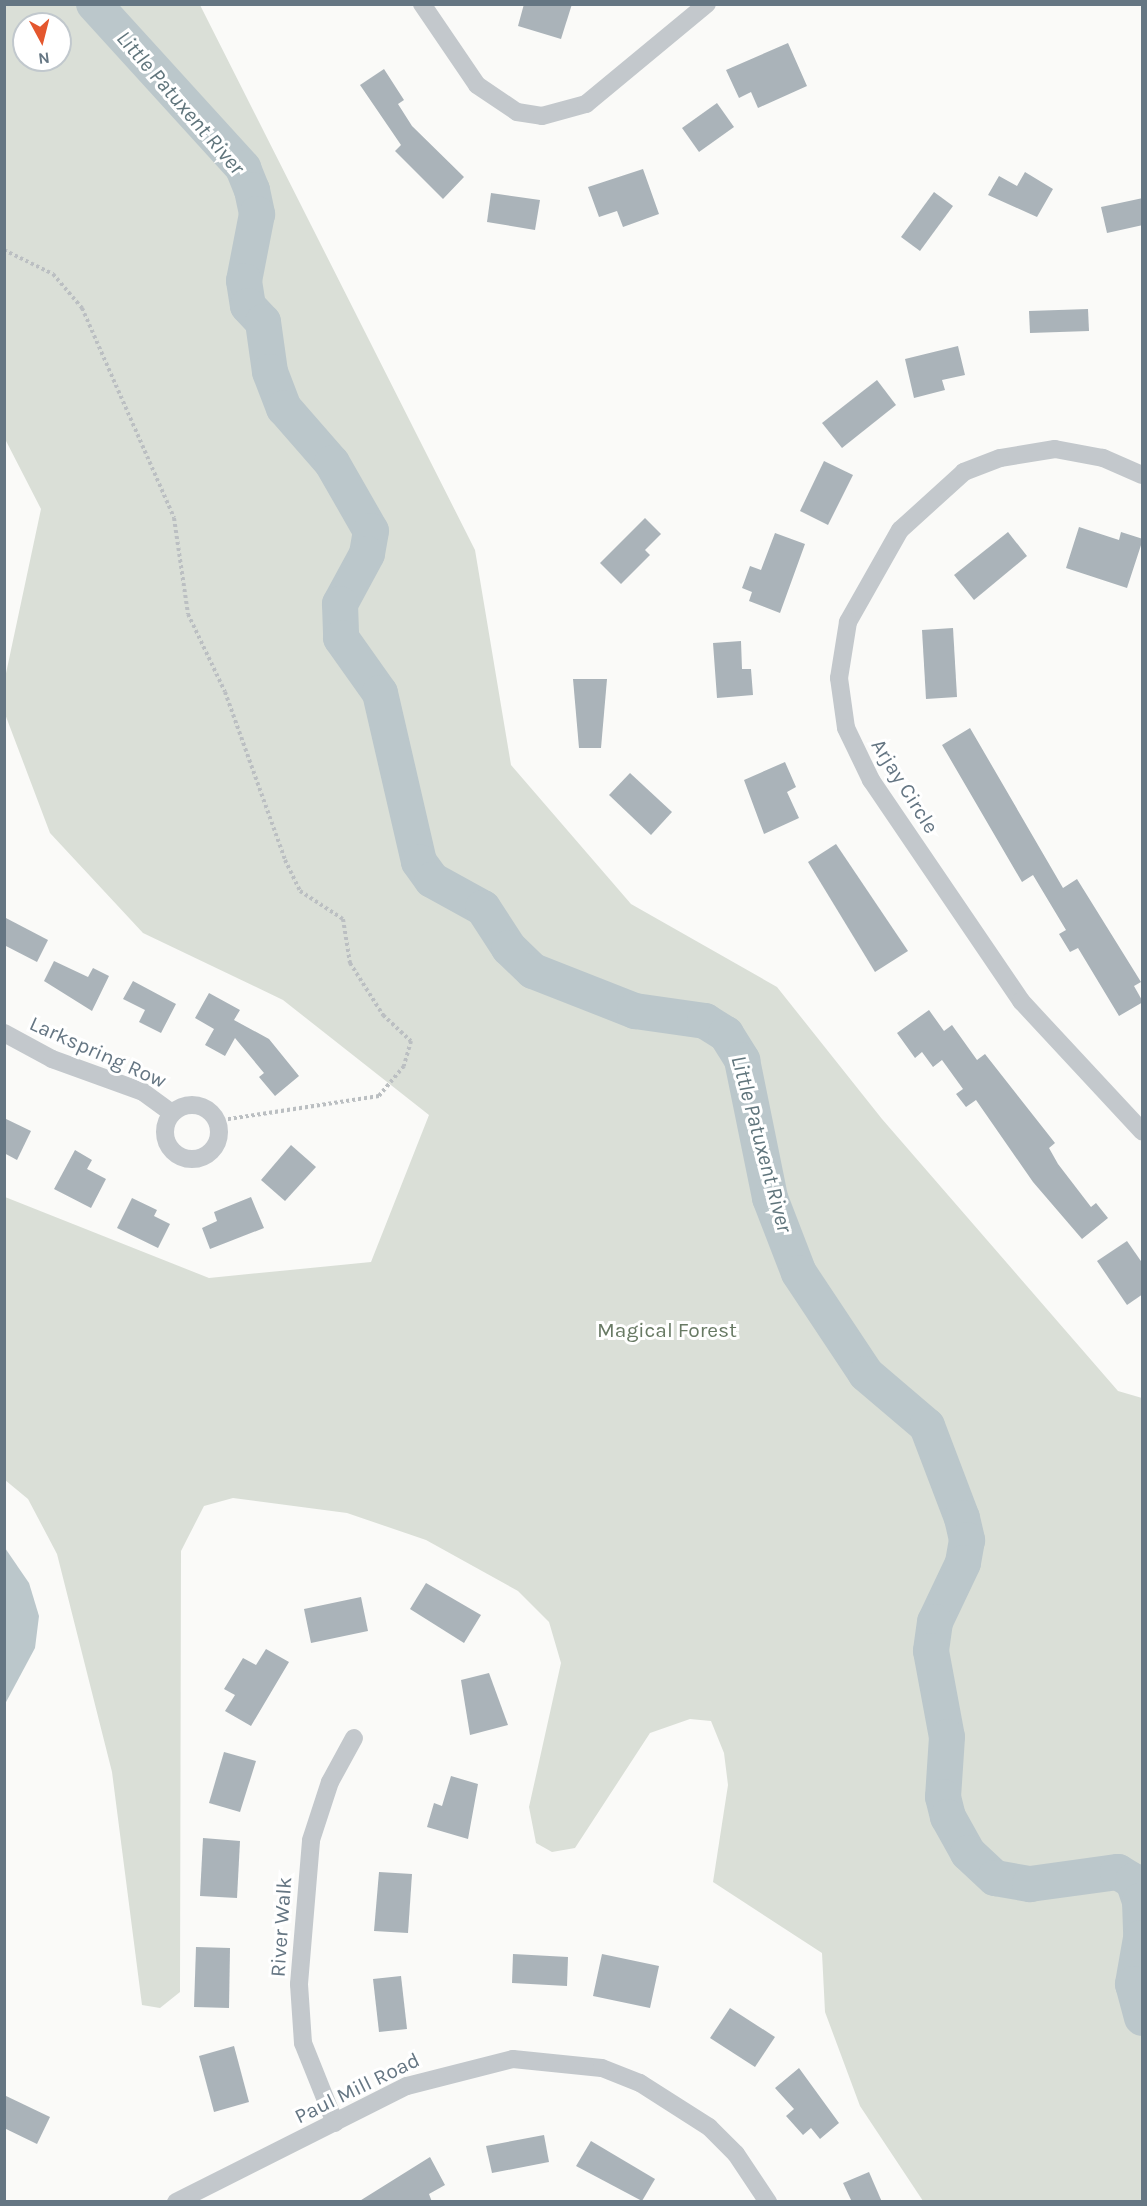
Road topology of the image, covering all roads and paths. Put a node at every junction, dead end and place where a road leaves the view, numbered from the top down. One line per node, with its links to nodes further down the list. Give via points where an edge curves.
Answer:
1 (422, 4): 2 (street, via 477,85 517,112 542,116 586,104)
2 (707, 4)
3 (4, 250): 7 (path, via 53,274 82,308 174,518 188,614 225,692 285,860 300,891 343,919 351,963 383,1016 406,1035 411,1051 379,1096)
4 (1143, 475): 8 (street, Arjay Circle, via 1103,458 1055,449 1000,458 964,472 900,530 848,622 839,678 846,728 871,780 1020,1001)
5 (4, 1033): 6 (street, Larkspring Row, via 52,1059 143,1092)
6 (172, 1113): 7 (street, Larkspring Row, via 192,1105); 7 (street, Larkspring Row, via 165,1138 179,1156 191,1159 212,1149)
7 (216, 1121)
8 (1143, 1131)
9 (354, 1738): 10 (street, River Walk, via 330,1782 311,1840 298,1984 305,2052)
10 (335, 2123): 11 (street, Paul Mill Road); 12 (street, Paul Mill Road, via 407,2086 475,2065 555,2060 602,2068 640,2083 709,2127 736,2154)
11 (176, 2202)
12 (768, 2202)

